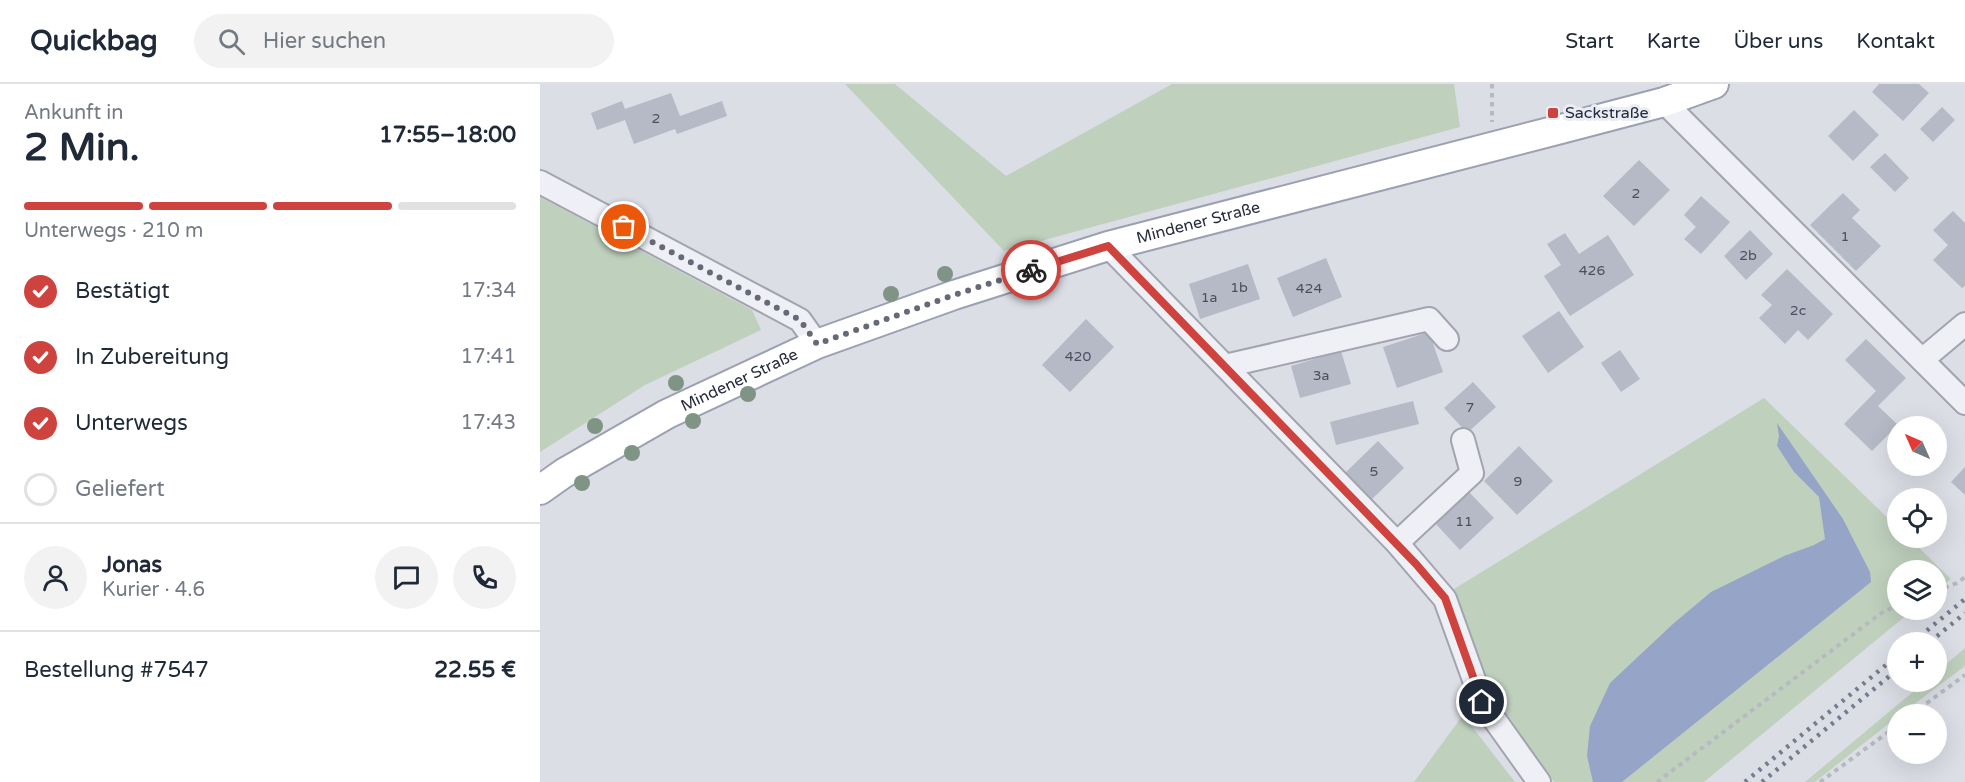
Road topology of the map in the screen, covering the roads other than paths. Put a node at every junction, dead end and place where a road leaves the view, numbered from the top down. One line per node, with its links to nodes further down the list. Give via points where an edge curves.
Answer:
1 (1714, 84): 2 (main road, Mindener Straße)
2 (1664, 102): 4 (main road, Mindener Straße); 8 (street)
3 (540, 182): 7 (street, via 800,320)
4 (1108, 246): 7 (main road, Mindener Straße); 9 (street)
5 (1965, 324): 8 (street)
6 (1447, 339): 9 (street, via 1429,319)
7 (817, 344): 12 (main road, Mindener Straße, via 667,414)
8 (1922, 360): 10 (street)
9 (1225, 366): 13 (street)
10 (1965, 403)
11 (1463, 440): 13 (street, via 1472,473)
12 (540, 490)
13 (1397, 543): 14 (street, via 1445,598 1482,702)
14 (1539, 782)

